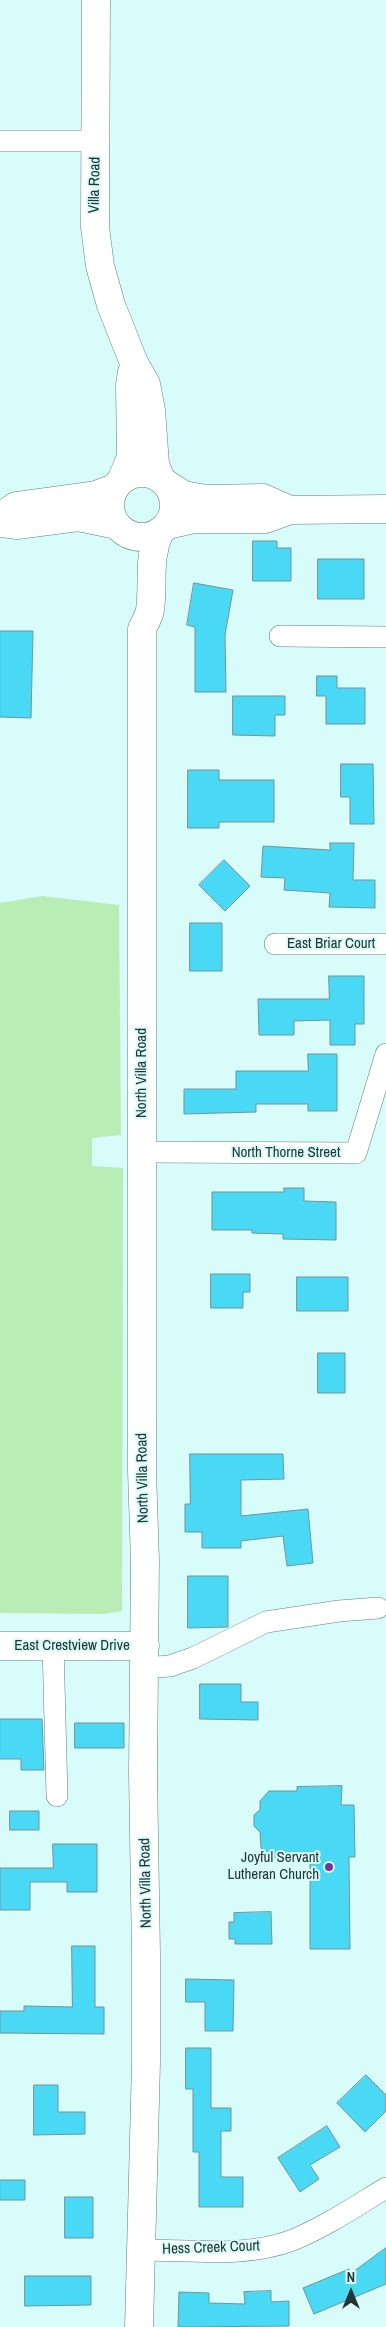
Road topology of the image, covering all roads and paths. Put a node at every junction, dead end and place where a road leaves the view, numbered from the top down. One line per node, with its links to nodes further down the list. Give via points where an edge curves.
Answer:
1 (96, 0): 2 (main road, Villa Road)
2 (96, 140): 3 (street); 4 (main road, Villa Road, via 95,227 100,266 110,304)
3 (0, 141)
4 (134, 363): 5 (main road, Villa Road, via 146,384 155,464); 6 (main road, via 130,386 131,457)
5 (164, 482): 6 (main road, via 150,474 140,473); 8 (main road, via 184,495 263,498); 12 (main road, via 173,495 174,505 172,516)
6 (118, 484): 9 (main road, via 96,495 16,506); 11 (main road, via 110,508)
7 (386, 508): 8 (main road)
8 (290, 510): 12 (main road, via 265,519 194,519)
9 (0, 517)
10 (0, 523): 11 (main road, via 17,525 78,517)
11 (121, 528): 12 (main road, via 142,537); 13 (main road, North Villa Road, via 132,559 132,612)
12 (163, 528): 13 (main road, North Villa Road, via 153,546 150,611)
13 (142, 629): 19 (main road, North Villa Road)
14 (280, 636): 15 (street)
15 (386, 637)
16 (275, 944): 17 (street, East Briar Court)
17 (386, 944)
18 (386, 1054): 19 (street, North Thorne Street, via 356,1153)
19 (142, 1152): 23 (main road, North Villa Road)
20 (378, 1608): 23 (street, via 266,1622 170,1666)
21 (53, 1645): 22 (main road, East Crestview Drive); 23 (main road, East Crestview Drive); 24 (street)
22 (0, 1646)
23 (144, 1657): 26 (main road, North Villa Road, via 146,2053)
24 (57, 1796)
25 (386, 2188): 26 (street, Hess Creek Court, via 291,2241 244,2250)
26 (141, 2250): 27 (main road, North Villa Road)
27 (139, 2327)

